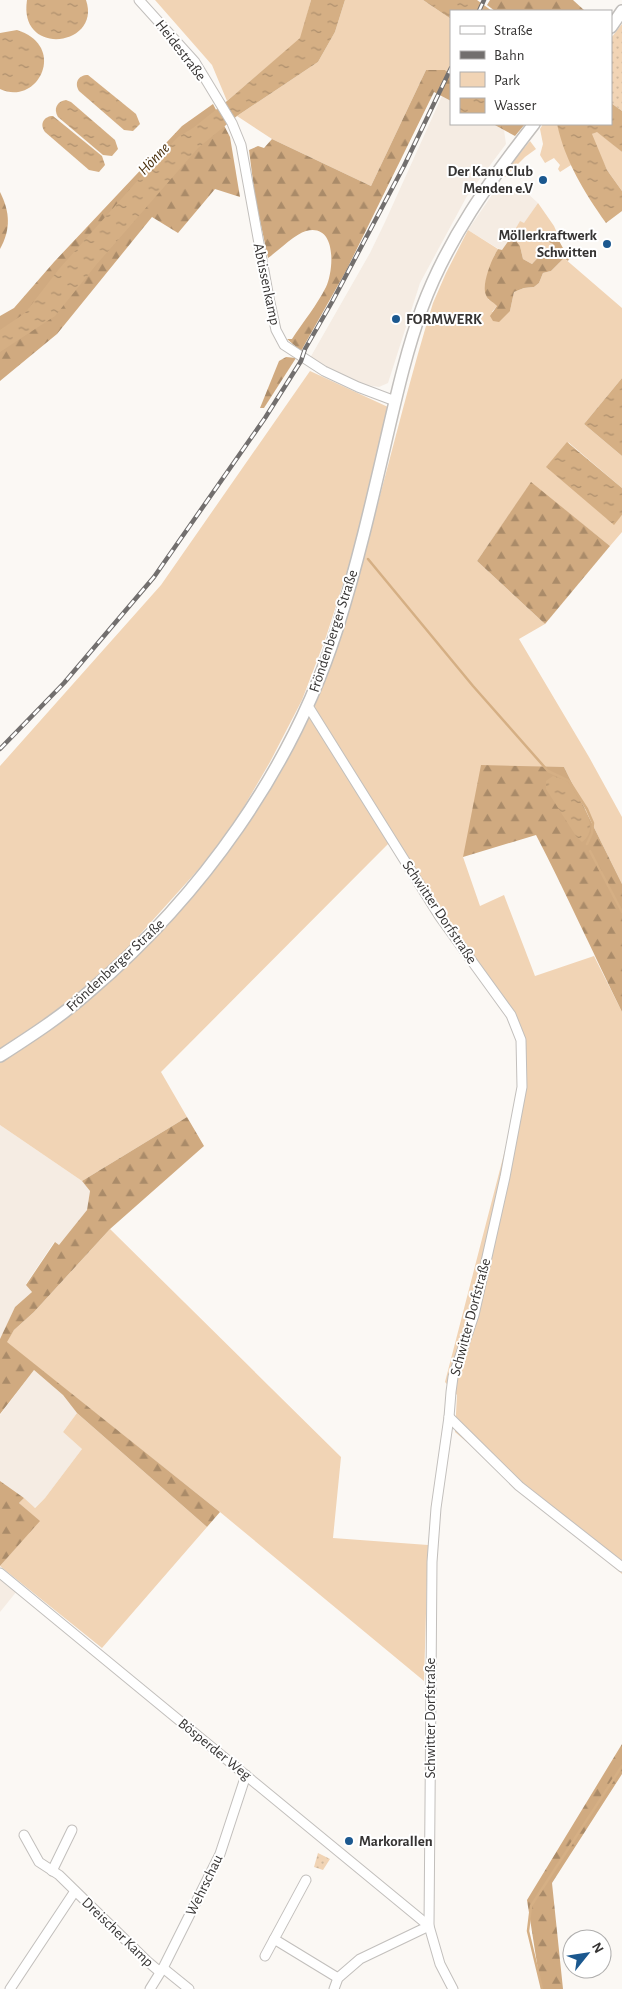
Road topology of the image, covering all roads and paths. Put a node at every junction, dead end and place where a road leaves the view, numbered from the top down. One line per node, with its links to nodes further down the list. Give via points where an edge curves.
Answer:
1 (139, 0): 5 (street, Heidestraße, via 195,62)
2 (622, 11): 3 (main road)
3 (612, 26)
4 (533, 125): 6 (main road, Fröndenberger Straße, via 493,177 451,243 422,308)
5 (233, 126): 6 (street, Abtissenkamp, via 240,145 268,298 276,330 284,345 358,388)
6 (395, 401): 7 (main road, Fröndenberger Straße, via 349,587)
7 (308, 706): 8 (main road, Fröndenberger Straße, via 247,814 223,850 173,910 89,992 53,1021); 9 (street, Schwitter Dorfstraße, via 440,917 511,1015 521,1040 522,1087 474,1315 453,1377)
8 (0, 1056)
9 (449, 1417): 10 (street, via 519,1486); 18 (street, Schwitter Dorfstraße, via 432,1562)
10 (622, 1567)
11 (0, 1573): 12 (street, Bösperder Weg)
12 (246, 1775): 18 (street, Bösperder Weg); 21 (street, Wehrschau, via 220,1854)
13 (72, 1830): 15 (street)
14 (24, 1835): 15 (street, Dreischer Kamp, via 39,1862)
15 (52, 1871): 17 (street, Dreischer Kamp)
16 (306, 1880): 19 (street)
17 (75, 1891): 21 (street, Dreischer Kamp, via 147,1961); 23 (street, Dreischer Kamp)
18 (428, 1926): 22 (street, via 360,1959); 27 (street, Schwitter Dorfstraße, via 440,1964)
19 (274, 1939): 20 (street); 22 (street)
20 (264, 1956)
21 (162, 1970): 24 (street, Wehrschau); 25 (street, Dreischer Kamp)
22 (338, 1978): 26 (street)
23 (10, 1989)
24 (150, 1989)
25 (189, 1989)
26 (334, 1989)
27 (453, 1989)

